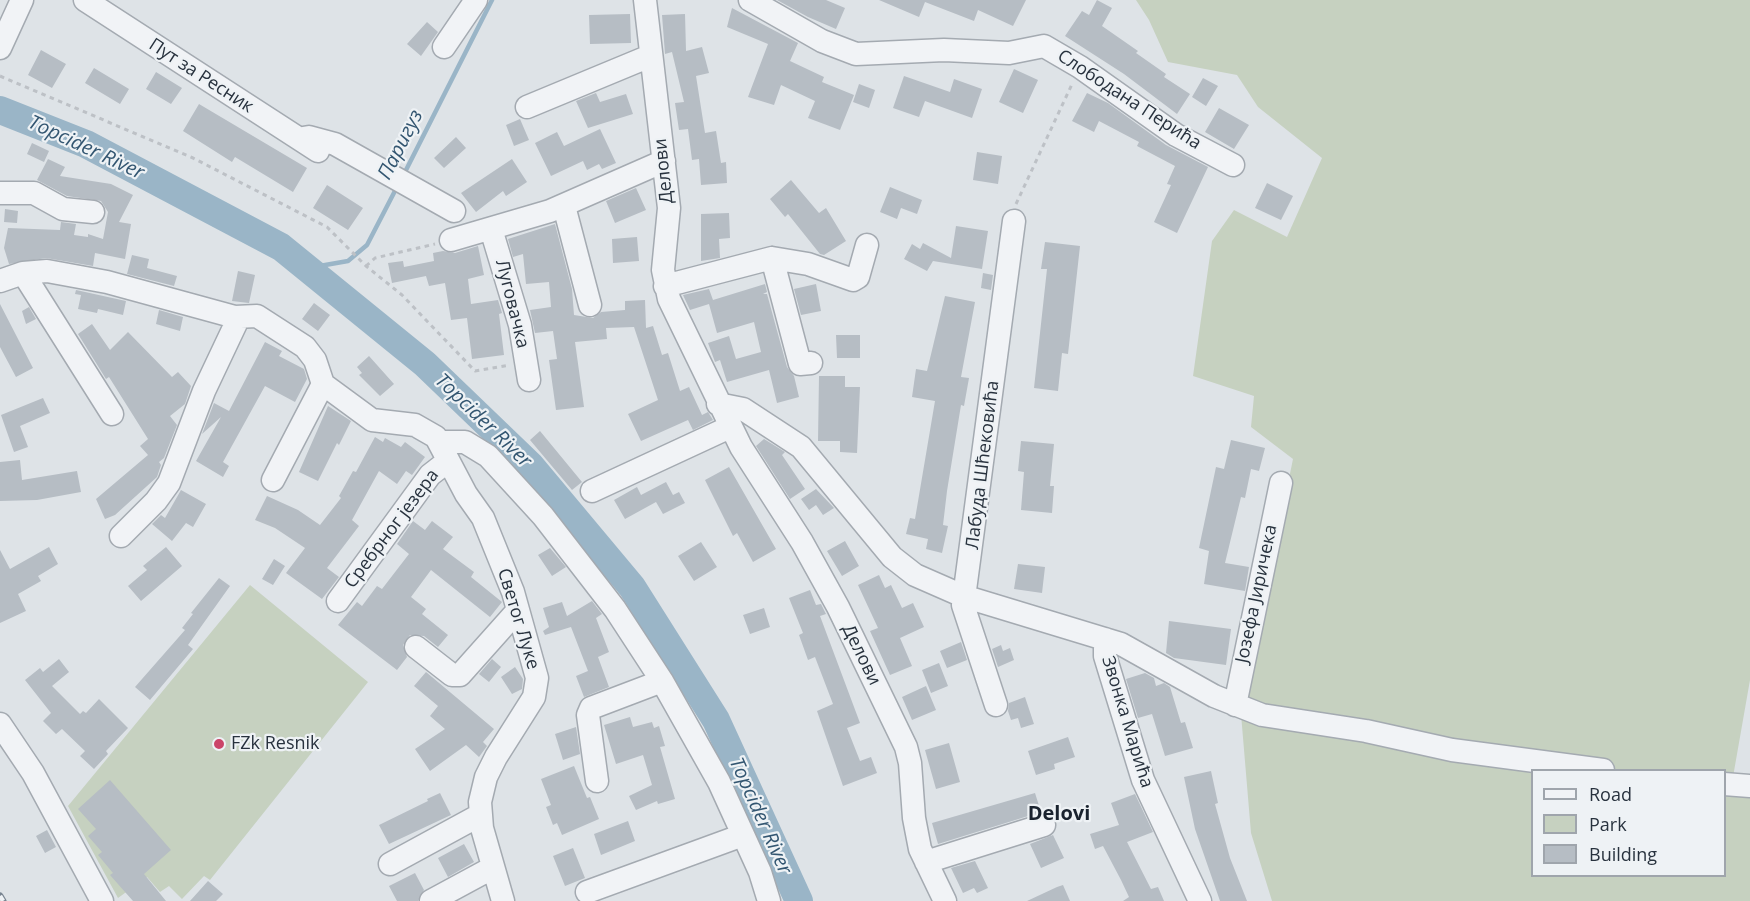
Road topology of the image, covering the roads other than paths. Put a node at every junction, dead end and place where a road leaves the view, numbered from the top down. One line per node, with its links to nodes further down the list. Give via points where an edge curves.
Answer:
1 (22, 0): 7 (street)
2 (85, 0): 10 (street, Пут за Ресник)
3 (476, 0): 6 (street)
4 (645, 0): 8 (street, Делови)
5 (750, 0): 13 (street, Слободана Перића, via 822,42 856,54 944,50 1009,53 1041,45 1080,67 1176,135)
6 (444, 46)
7 (0, 48)
8 (650, 56): 9 (street); 12 (street, Делови)
9 (527, 107)
10 (298, 138): 11 (street, Пут за Ресник); 16 (street, via 335,144)
11 (318, 151)
12 (664, 161): 15 (street); 25 (street, Делови, via 669,208)
13 (1233, 165)
14 (0, 193): 17 (street, via 34,193 63,209)
15 (564, 206): 19 (street); 26 (street)
16 (454, 211)
17 (93, 212)
18 (1014, 221): 39 (street, Лабуда Шћековића)
19 (491, 229): 20 (street); 29 (street, Луговачка, via 512,295)
20 (451, 240)
21 (867, 245): 22 (street, via 858,276 853,280 816,266)
22 (772, 258): 25 (street); 28 (street, via 800,364)
23 (23, 273): 24 (street); 27 (street, via 78,275); 32 (street)
24 (0, 281)
25 (665, 285): 31 (street, Делови, via 678,323)
26 (590, 304)
27 (239, 317): 30 (street, via 257,316 305,347 315,360); 38 (street, via 204,391 169,483)
28 (811, 363)
29 (527, 371)
30 (323, 384): 34 (street, via 372,420 415,425 431,432); 35 (street)
31 (718, 404): 33 (street, Делови); 39 (street, via 743,409 801,447 892,557 915,574)
32 (112, 414)
33 (730, 427): 37 (street); 55 (street, Делови, via 838,607 906,747 914,818)
34 (444, 452): 40 (street, Сребрног језера); 41 (street, Светог Луке, via 483,518); 44 (street, via 459,441 488,456 609,600)
35 (273, 480)
36 (1281, 483): 46 (street, Јозефа Јиричека)
37 (592, 491)
38 (121, 536)
39 (963, 597): 42 (street); 45 (street, Лабуда Шћековића, via 964,615)
40 (338, 601)
41 (518, 610): 43 (street, via 460,675 452,675); 52 (street, Светог Луке, via 537,687 486,777)
42 (1106, 639): 46 (street); 64 (street, Звонка Марића, via 1106,656 1143,780)
43 (416, 647)
44 (662, 681): 49 (street, via 591,708 588,715); 54 (street, via 719,782)
45 (996, 705)
46 (1234, 705): 48 (street, via 1262,715 1366,731 1452,750)
47 (0, 724): 59 (street, via 36,780)
48 (1588, 769)
49 (597, 781)
50 (1726, 783): 51 (street)
51 (1750, 786)
52 (480, 814): 56 (street); 57 (street, Светог Луке)
53 (1044, 825): 55 (street)
54 (743, 836): 58 (street); 62 (street)
55 (926, 862): 63 (street, Делови)
56 (390, 864)
57 (492, 868): 60 (street); 61 (street, Светог Луке)
58 (587, 892)
59 (102, 901)
60 (431, 901)
61 (503, 901)
62 (769, 901)
63 (945, 901)
64 (1200, 901)

